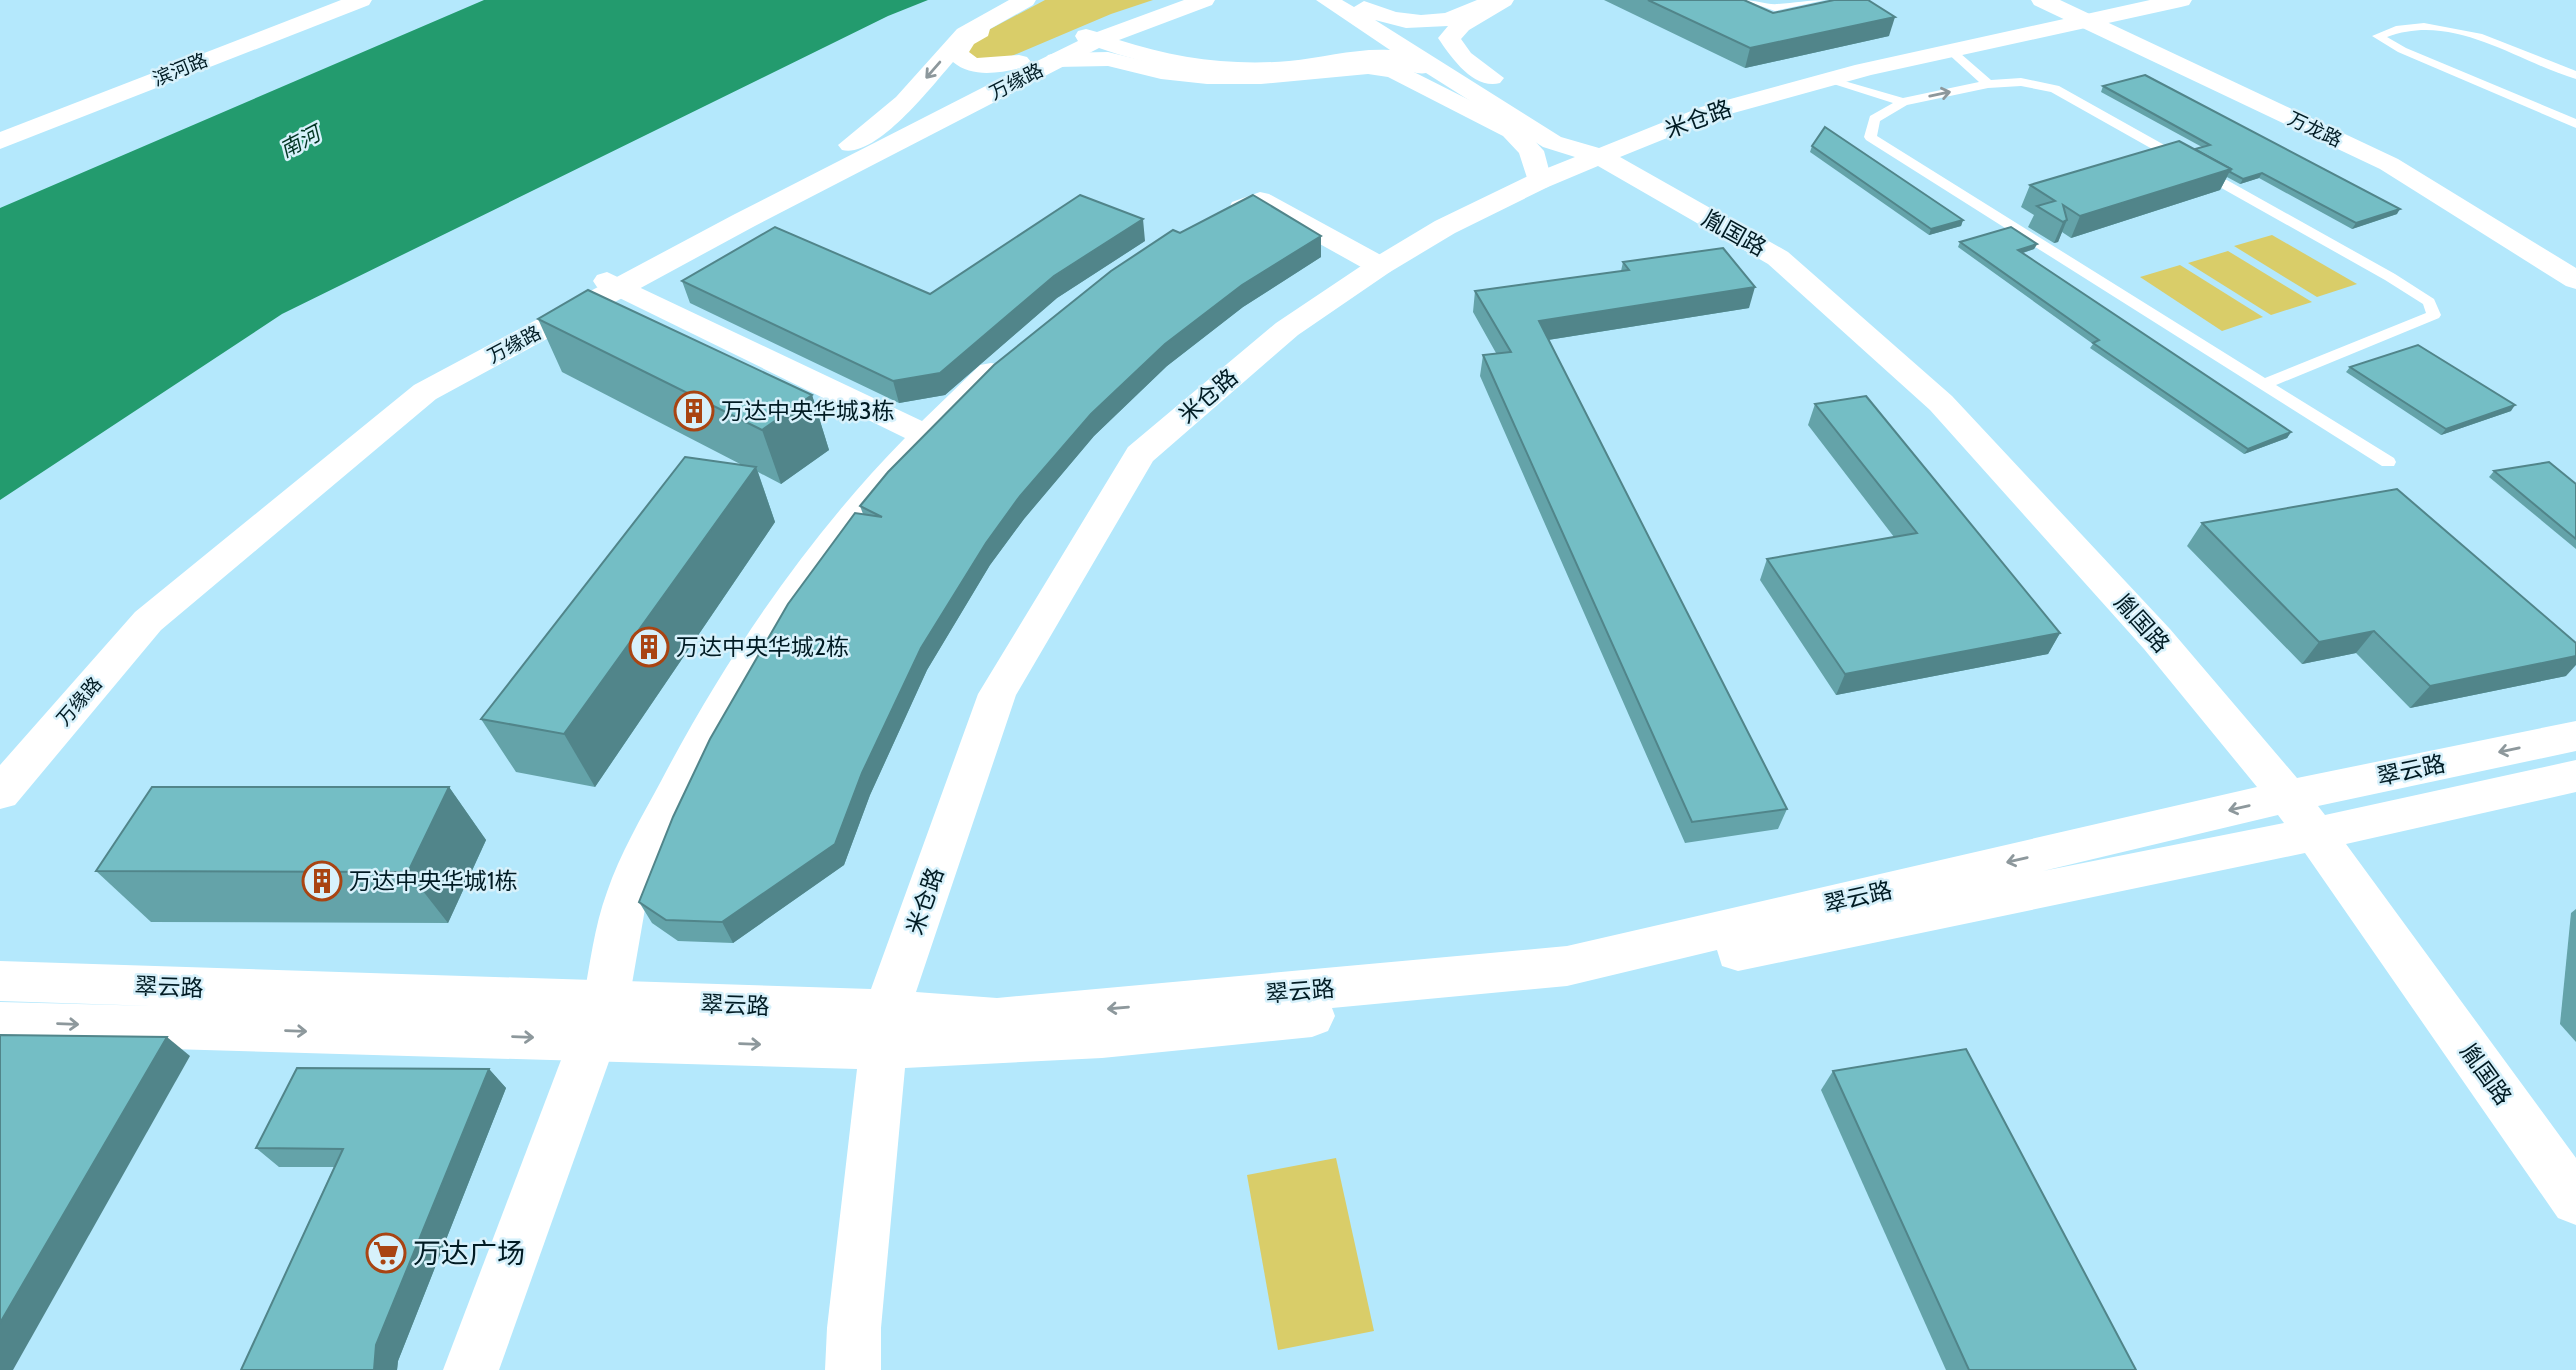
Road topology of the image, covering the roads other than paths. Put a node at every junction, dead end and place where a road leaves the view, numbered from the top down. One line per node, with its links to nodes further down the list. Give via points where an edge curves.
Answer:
1 (340, 0): 25 (main road, 滨河路)
2 (1025, 0): 29 (main road, one-way to 29, via 965,34 905,102)
3 (1036, 0): 19 (main road, via 966,39 957,52 974,65)
4 (1173, 0): 16 (main road, 万缘路)
5 (1204, 0): 16 (main road, 万缘路)
6 (1327, 0): 14 (main road)
7 (1488, 0): 14 (main road, via 1461,17 1433,22 1407,22)
8 (1503, 0): 26 (main road, via 1461,25 1449,38 1463,58)
9 (1749, 0): 10 (lane, via 1775,8)
10 (1819, 0)
11 (2042, 0): 15 (main road, 万龙路)
12 (2182, 0): 15 (main road, 米仓路)
13 (370, 2): 27 (main road, 滨河路, via 212,56)
14 (1355, 6): 16 (main road, via 1363,34 1358,45 1336,55 1284,63 1199,61); 26 (main road, 胤国路)
15 (2085, 12): 17 (main road, 米仓路); 32 (main road, 万龙路, via 2396,157 2480,201); 34 (main road, 万龙路, via 2389,164)
16 (1098, 34): 18 (main road, 万缘路); 19 (main road, 万缘路); 26 (main road, via 1140,56 1202,67 1290,68 1363,57 1414,63)
17 (1949, 49): 21 (main road, 米仓路); 22 (lane)
18 (1056, 60): 30 (main road, via 1108,59 1207,77 1368,67 1394,71 1512,131 1531,151); 35 (main road, 万缘路)
19 (1019, 62): 29 (main road, 万缘路)
20 (2576, 75): 24 (lane, via 2479,36 2444,29 2410,27 2378,36)
21 (1827, 80): 23 (lane); 28 (main road, 米仓路, via 1710,112)
22 (1988, 84): 23 (lane, one-way to 22); 37 (lane, via 2021,82 2055,89 2429,302 2434,315)
23 (1903, 102): 37 (lane, via 1874,119 1870,137)
24 (2576, 124)
25 (0, 133)
26 (1559, 133): 28 (main road, 胤国路)
27 (0, 141)
28 (1599, 156): 30 (main road, 米仓路); 44 (main road, 胤国路, via 1779,258 1941,402 2157,639)
29 (811, 173): 35 (main road, 万缘路)
30 (1539, 181): 33 (main road, 米仓路, via 1445,227)
31 (1209, 222): 33 (main road, via 1260,200)
32 (2576, 260)
33 (1380, 266): 49 (main road, 米仓路, via 1287,328 1140,454 997,694)
34 (2576, 280)
35 (614, 284): 38 (main road); 41 (main road, 万缘路, via 410,386 126,617); 43 (main road, 万缘路, via 425,392 148,621)
36 (1013, 353): 38 (main road)
37 (2264, 383): 39 (lane)
38 (925, 435): 47 (main road, via 830,544 727,695 659,823 627,896)
39 (2388, 462)
40 (2576, 736): 44 (main road, 翠云路, one-way to 44)
41 (0, 762)
42 (2576, 776): 45 (main road, 翠云路)
43 (0, 793)
44 (2288, 796): 45 (main road, 胤国路); 49 (main road, 翠云路, one-way to 49, via 1567,966)
45 (2314, 834): 49 (main road, 翠云路, via 1544,993 1102,1037); 50 (main road, 胤国路)
46 (0, 981): 47 (main road, 翠云路)
47 (600, 1020): 48 (main road, 翠云路, one-way to 47); 49 (main road, 翠云路); 51 (main road)
48 (0, 1023)
49 (885, 1029): 52 (main road, 米仓路)
50 (2576, 1200)
51 (471, 1370)
52 (853, 1370)

